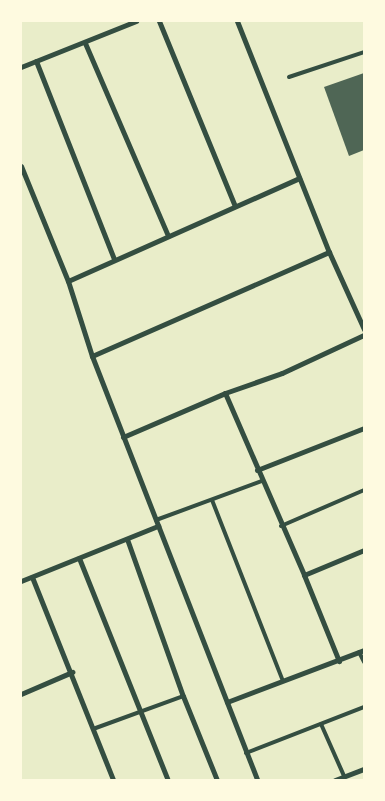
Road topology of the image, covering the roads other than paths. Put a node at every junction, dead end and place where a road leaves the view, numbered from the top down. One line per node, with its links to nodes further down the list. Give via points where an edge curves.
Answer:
1 (136, 21): 4 (street)
2 (159, 21): 11 (street)
3 (237, 21): 10 (street)
4 (85, 43): 6 (street); 12 (street)
5 (364, 52): 8 (lane)
6 (36, 61): 7 (street); 14 (street)
7 (21, 67)
8 (289, 76)
9 (21, 166): 15 (street)
10 (299, 178): 11 (street); 13 (street)
11 (235, 206): 12 (street)
12 (168, 236): 14 (street)
13 (329, 252): 16 (street); 18 (street)
14 (114, 259): 15 (street)
15 (68, 281): 18 (street)
16 (364, 329)
17 (364, 335): 19 (street, via 282,373)
18 (92, 356): 21 (street)
19 (225, 393): 21 (street); 22 (street)
20 (364, 428): 22 (street)
21 (123, 436): 26 (street)
22 (257, 470): 23 (street)
23 (262, 481): 25 (lane); 28 (street)
24 (364, 490): 28 (lane)
25 (212, 500): 26 (lane); 39 (lane)
26 (156, 520): 27 (street)
27 (158, 526): 29 (street); 42 (street)
28 (281, 526): 32 (street)
29 (127, 539): 31 (street); 41 (street)
30 (364, 550): 32 (street)
31 (79, 558): 33 (street); 44 (street)
32 (304, 575): 36 (street)
33 (32, 577): 34 (street); 38 (street)
34 (21, 581)
35 (362, 651): 36 (street); 37 (lane)
36 (339, 661): 39 (street)
37 (364, 662)
38 (72, 672): 40 (street); 46 (street)
39 (283, 681): 42 (street)
40 (21, 694)
41 (183, 696): 44 (lane); 52 (street)
42 (227, 702): 47 (street)
43 (364, 707): 45 (lane)
44 (141, 712): 46 (lane); 51 (street)
45 (321, 724): 47 (lane); 49 (lane)
46 (93, 729): 50 (street)
47 (246, 753): 53 (street)
48 (364, 769): 49 (street)
49 (344, 776): 54 (street)
50 (113, 780)
51 (168, 780)
52 (217, 780)
53 (257, 780)
54 (335, 780)

